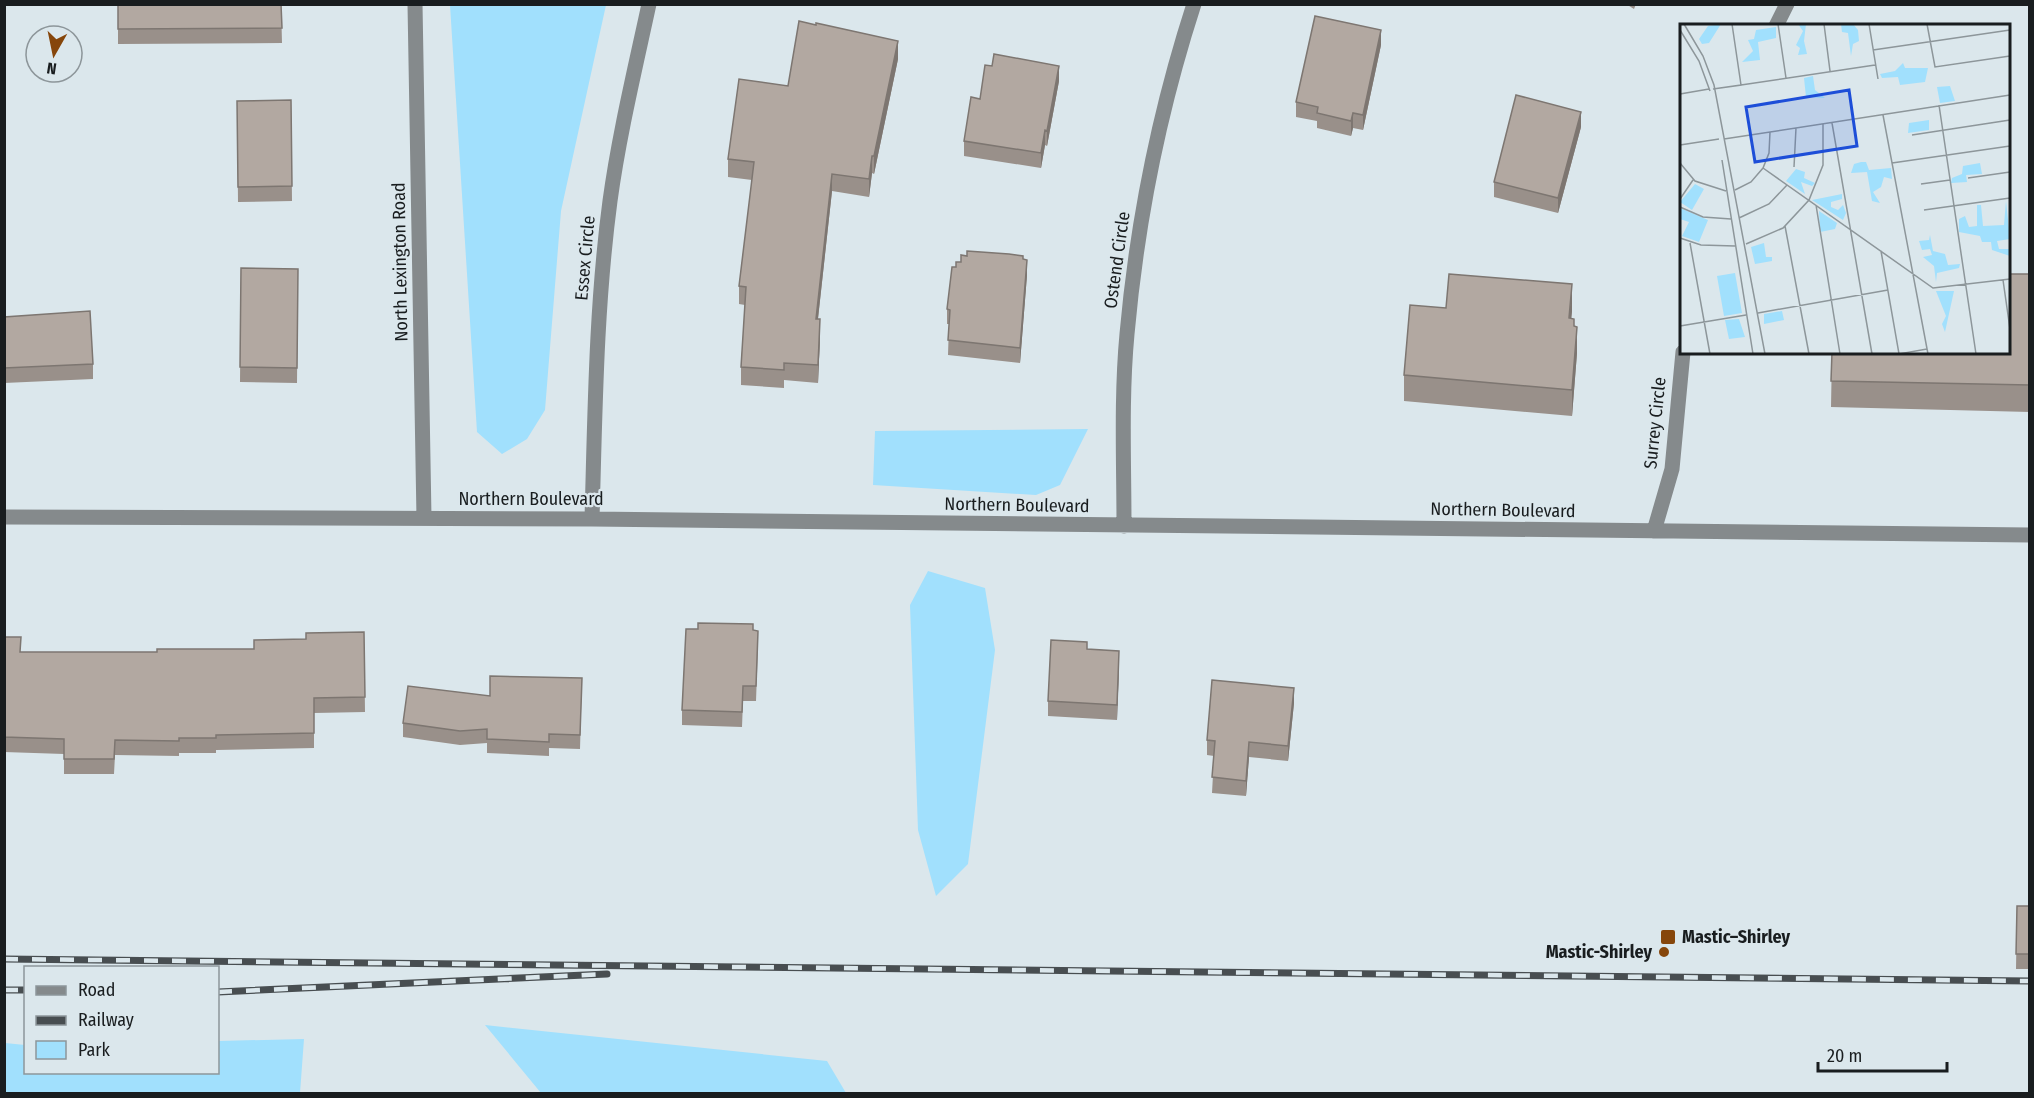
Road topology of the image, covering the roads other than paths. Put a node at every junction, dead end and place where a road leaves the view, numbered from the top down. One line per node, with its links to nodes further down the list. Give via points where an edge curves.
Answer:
1 (415, 4): 8 (street, North Lexington Road)
2 (649, 4): 9 (street, Essex Circle, via 609,211 600,295)
3 (1194, 4): 10 (street, Ostend Circle, via 1151,166 1136,251 1126,336)
4 (1787, 4): 5 (street)
5 (1777, 24)
6 (1683, 354): 11 (street, Surrey Circle, via 1672,469)
7 (4, 517): 8 (street, Northern Boulevard)
8 (424, 519): 9 (street, Northern Boulevard)
9 (592, 519): 10 (street, Northern Boulevard)
10 (1124, 526): 11 (street, Northern Boulevard)
11 (1654, 531): 12 (street, Northern Boulevard)
12 (2030, 535)

